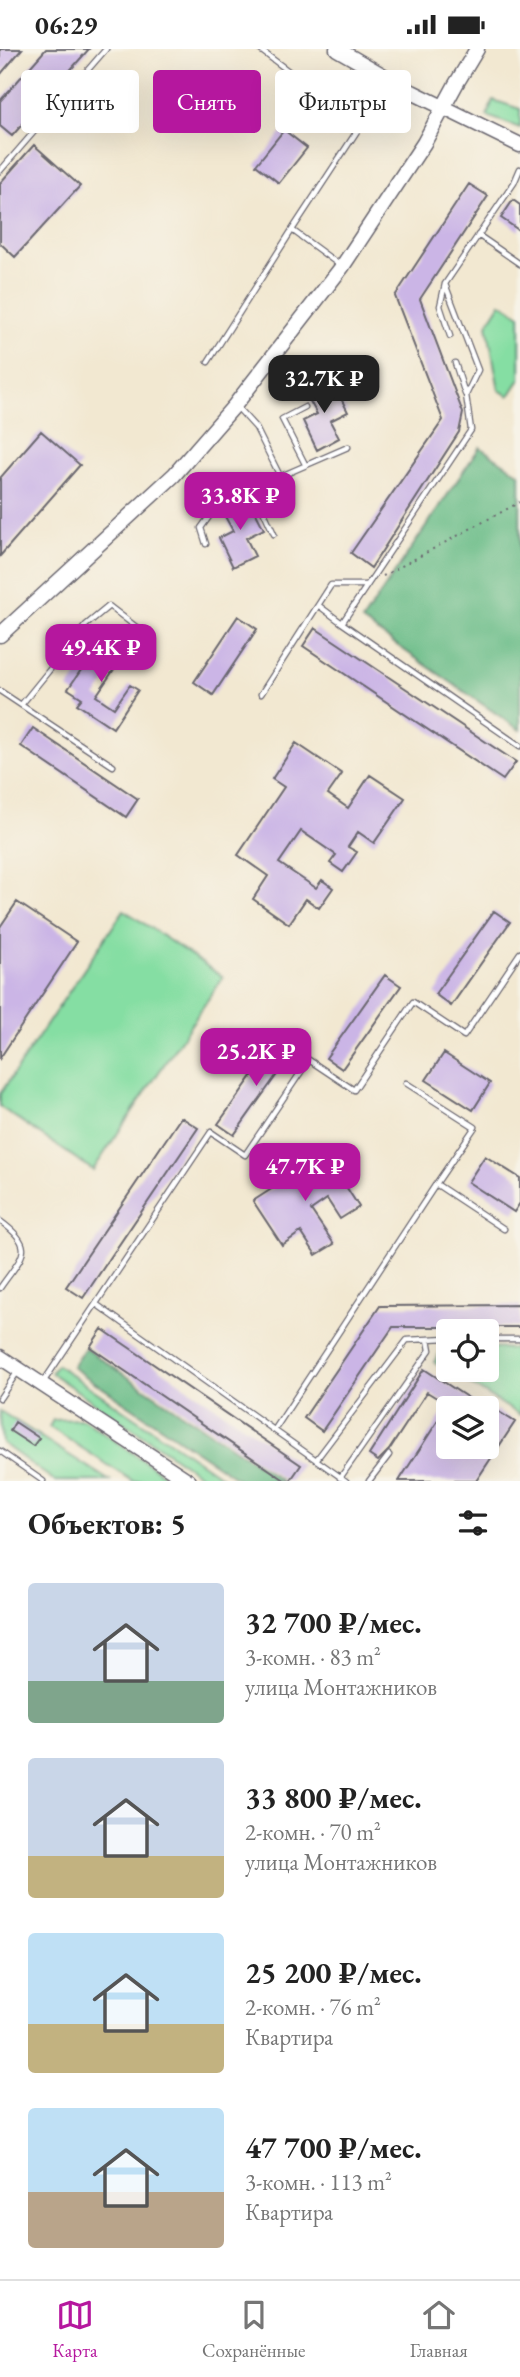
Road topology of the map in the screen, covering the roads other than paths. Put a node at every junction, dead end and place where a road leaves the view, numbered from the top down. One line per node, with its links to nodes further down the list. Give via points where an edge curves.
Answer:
1 (106, 49): 8 (lane)
2 (259, 49): 9 (lane, via 361,125)
3 (337, 49): 5 (street)
4 (477, 49): 5 (street)
5 (443, 107): 6 (street); 12 (street)
6 (520, 145)
7 (520, 169): 10 (lane)
8 (0, 171)
9 (292, 230): 12 (lane); 15 (lane)
10 (478, 235): 11 (lane); 13 (lane)
11 (520, 264)
12 (342, 267): 18 (street)
13 (446, 284): 14 (lane, via 440,306); 17 (lane, via 478,370)
14 (450, 336)
15 (208, 362)
16 (455, 363): 17 (lane)
17 (466, 395): 26 (lane, via 471,430)
18 (235, 405): 22 (lane, via 256,428); 30 (street, via 174,475)
19 (305, 407): 21 (lane, via 282,419)
20 (348, 447): 21 (lane)
21 (305, 464): 22 (lane)
22 (280, 476): 23 (lane)
23 (253, 488): 24 (lane); 25 (lane, via 219,503 201,528)
24 (274, 534)
25 (206, 544)
26 (366, 585): 27 (lane, via 331,585); 28 (lane)
27 (317, 605): 28 (lane); 32 (lane)
28 (342, 623): 34 (lane)
29 (144, 633): 33 (lane, via 109,606 86,625)
30 (0, 635)
31 (0, 691): 33 (lane)
32 (261, 694)
33 (21, 705): 35 (lane)
34 (520, 746)
35 (113, 766)
36 (520, 953): 42 (lane, via 464,1036 413,1002 354,1090 309,1060 245,1155 211,1132)
37 (406, 1083): 38 (lane, via 475,1126)
38 (436, 1184): 40 (lane); 51 (lane)
39 (0, 1221): 41 (lane, via 16,1232 24,1247)
40 (505, 1229)
41 (0, 1288)
42 (96, 1304): 49 (lane); 51 (lane)
43 (428, 1338): 44 (lane); 54 (lane, via 407,1340); 55 (lane, via 430,1350)
44 (436, 1338)
45 (499, 1339): 46 (lane)
46 (520, 1339)
47 (0, 1357): 48 (street)
48 (19, 1370): 49 (street); 50 (lane)
49 (41, 1385): 57 (street)
50 (0, 1398)
51 (275, 1429): 54 (lane)
52 (0, 1451): 56 (lane)
53 (389, 1455): 58 (lane)
54 (316, 1460): 55 (lane)
55 (343, 1479)
56 (43, 1481)
57 (189, 1481)
58 (369, 1481)

